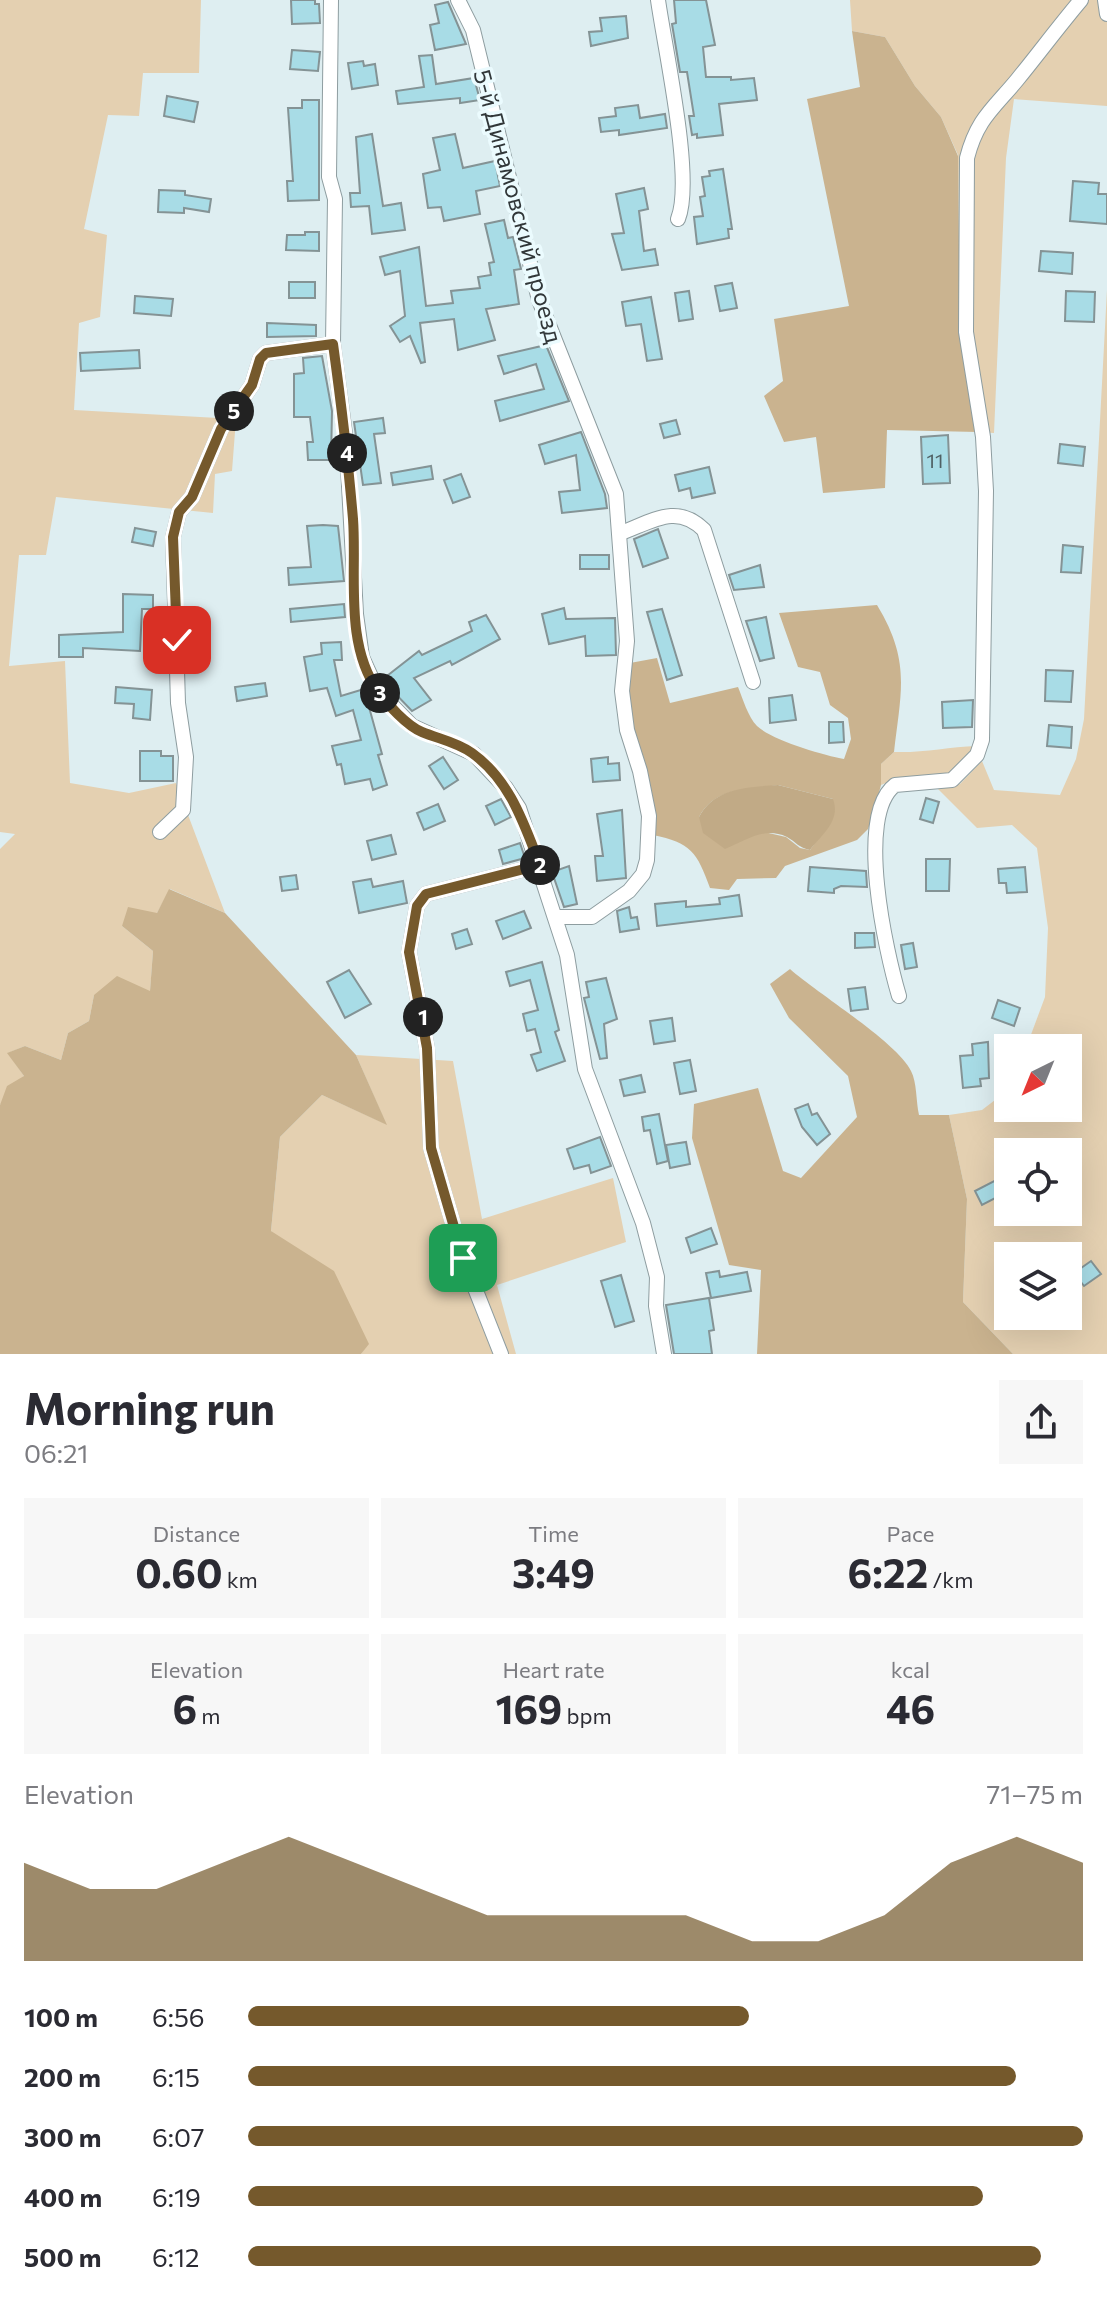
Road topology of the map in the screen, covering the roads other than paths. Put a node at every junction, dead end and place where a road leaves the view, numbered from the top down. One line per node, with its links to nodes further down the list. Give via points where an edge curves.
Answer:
1 (331, 0): 8 (street)
2 (458, 0): 9 (street, 5-й Динамовский проезд, via 473,30 539,300 616,494)
3 (658, 0): 7 (street, via 681,152 684,204)
4 (1081, 0): 14 (street, via 979,123 967,158 966,332 986,491 982,740 977,755 952,780 895,785 882,803 873,834 881,921)
5 (1105, 0): 6 (street)
6 (1107, 14)
7 (678, 219)
8 (333, 344): 11 (street, via 266,353 260,359 252,385 221,429 192,497 179,512 173,537 185,783 183,810); 12 (street, via 348,465 356,614 367,671 377,690 412,726 474,754 506,788)
9 (621, 533): 10 (street, via 679,514 704,530); 13 (street, 5-й Динамовский проезд, via 627,641 622,691 649,816 647,860 629,891 592,917)
10 (753, 682)
11 (160, 832)
12 (540, 865): 13 (street); 15 (street, via 426,894 417,906 409,952 427,1048 431,1148 463,1258)
13 (557, 917): 16 (street, via 585,1069 628,1179 657,1277)
14 (899, 996)
15 (501, 1354)
16 (664, 1354)

